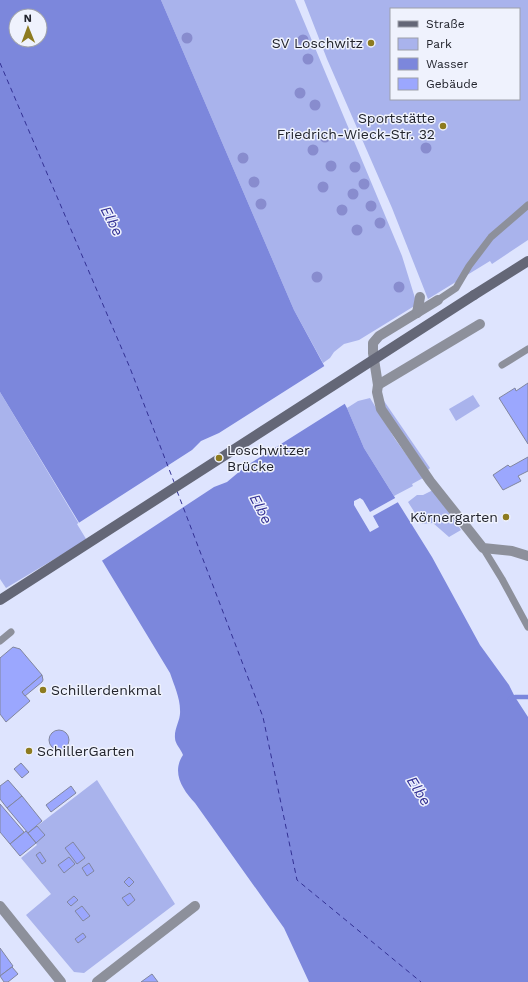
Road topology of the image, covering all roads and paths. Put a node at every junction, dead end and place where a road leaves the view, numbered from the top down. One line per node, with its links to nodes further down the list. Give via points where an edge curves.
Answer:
1 (528, 205): 4 (lane, via 492,237 469,266 456,288)
2 (528, 262): 12 (main road, bridge)
3 (420, 297): 5 (street)
4 (438, 300): 5 (street)
5 (417, 313): 9 (street, via 379,336 373,343 372,353)
6 (480, 324): 9 (street)
7 (528, 349): 8 (lane)
8 (502, 365)
9 (378, 385): 10 (street, via 381,409 430,481)
10 (483, 548): 11 (street, via 512,551); 13 (lane)
11 (528, 556)
12 (0, 600)
13 (528, 627)
14 (11, 632): 15 (lane)
15 (0, 641)
16 (0, 906): 18 (street)
17 (195, 906): 19 (street)
18 (61, 982)
19 (97, 982)

